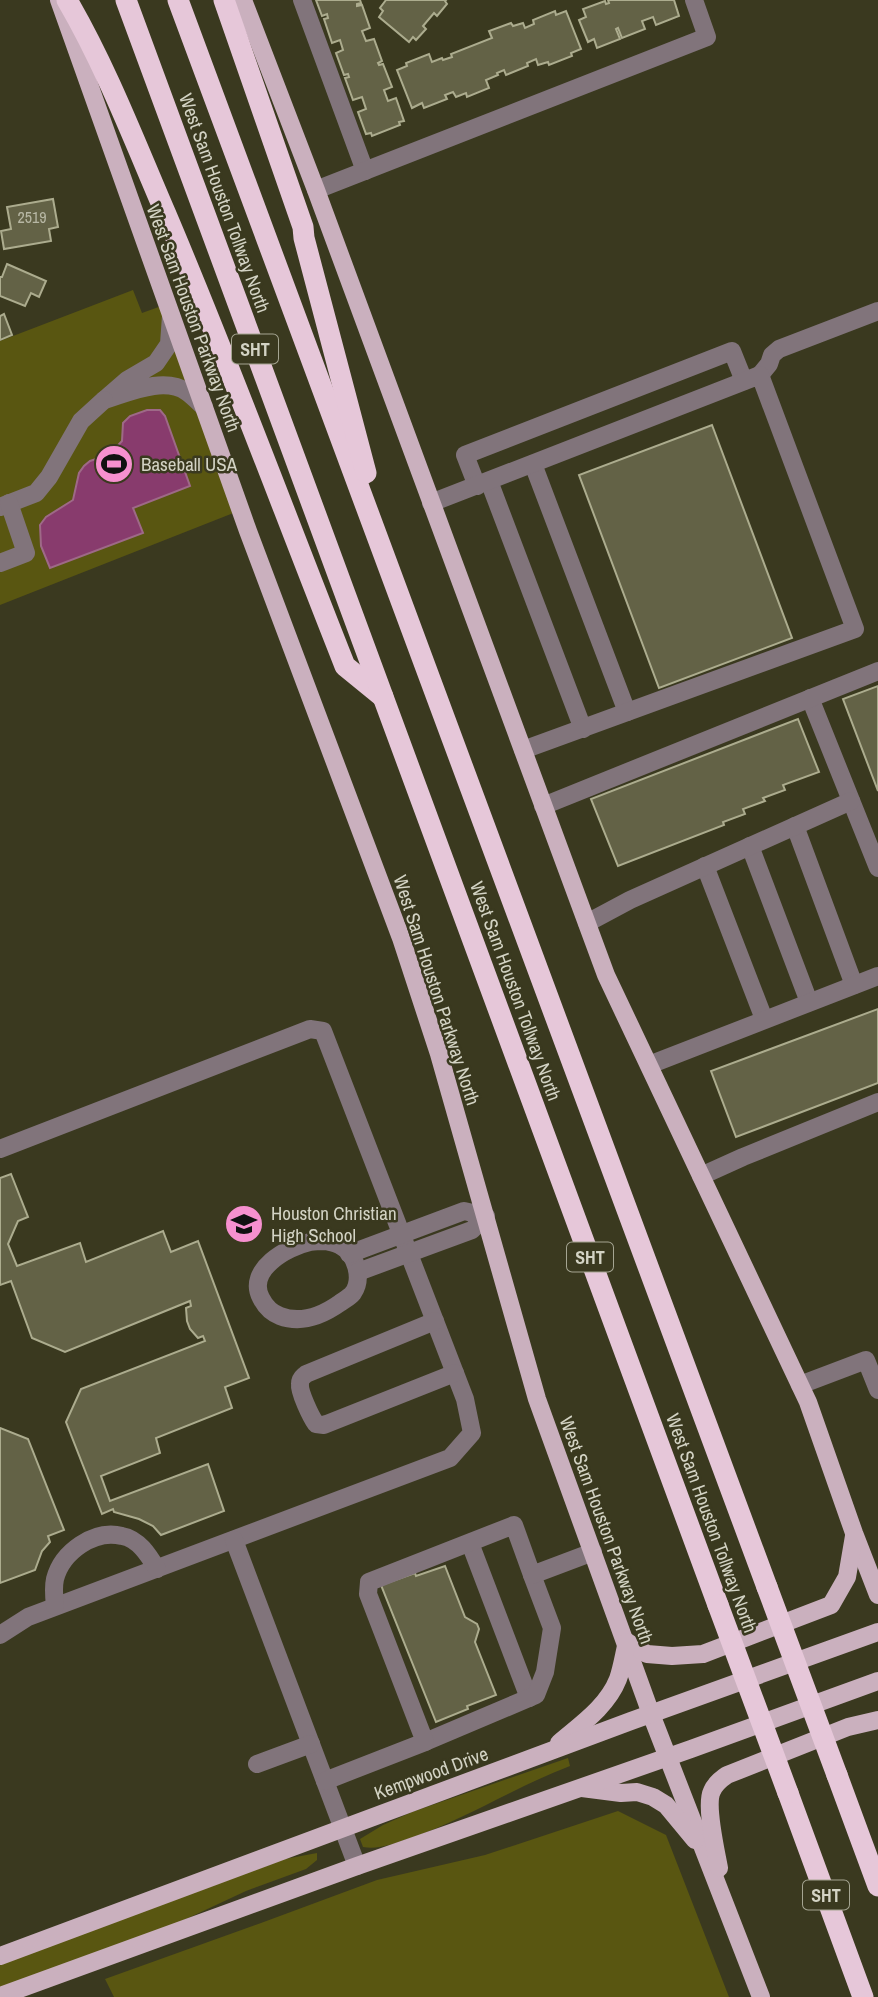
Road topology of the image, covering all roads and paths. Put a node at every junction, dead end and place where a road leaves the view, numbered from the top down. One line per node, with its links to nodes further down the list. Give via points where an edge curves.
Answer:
1 (59, 0): 12 (main road, West Sam Houston Parkway North)
2 (67, 0): 23 (highway, via 111,87 194,281 345,666)
3 (126, 0): 23 (highway, West Sam Houston Tollway North / SHT)
4 (178, 0): 21 (highway, West Sam Houston Tollway North / SHT)
5 (224, 0): 21 (highway, via 303,227)
6 (243, 0): 10 (main road)
7 (302, 0): 9 (lane)
8 (694, 0): 9 (lane, via 707,37)
9 (365, 171): 10 (lane)
10 (316, 190): 18 (main road)
11 (878, 311): 13 (lane, via 779,349)
12 (171, 316): 14 (lane, via 169,344 156,363); 15 (main road, West Sam Houston Parkway North)
13 (752, 378): 16 (lane); 17 (lane, via 732,351 465,455); 25 (lane, via 855,629)
14 (104, 400): 15 (lane, via 164,385 185,390); 19 (lane, via 81,421 36,493)
15 (204, 407): 43 (main road, West Sam Houston Parkway North, via 401,938)
16 (533, 464): 17 (lane); 25 (lane)
17 (483, 483): 18 (lane); 26 (lane)
18 (431, 503): 27 (main road)
19 (4, 505): 20 (lane, via 26,553)
20 (0, 564)
21 (400, 597): 79 (highway, West Sam Houston Tollway North / SHT, bridge)
22 (878, 671): 24 (lane)
23 (383, 698): 84 (highway, West Sam Houston Tollway North / SHT, bridge)
24 (810, 698): 28 (lane); 29 (lane)
25 (627, 712): 26 (lane)
26 (583, 729): 27 (lane)
27 (523, 750): 29 (main road)
28 (851, 801): 30 (lane); 33 (lane)
29 (543, 806): 34 (main road)
30 (795, 826): 31 (lane); 36 (lane)
31 (750, 846): 32 (lane); 37 (lane)
32 (705, 866): 34 (lane); 38 (lane)
33 (878, 868)
34 (587, 923): 39 (main road)
35 (878, 976): 36 (lane)
36 (853, 985): 37 (lane)
37 (809, 1002): 38 (lane)
38 (764, 1019): 39 (lane)
39 (649, 1065): 42 (main road)
40 (878, 1102): 42 (lane)
41 (0, 1149): 44 (lane, via 310,1029 323,1031)
42 (701, 1177): 51 (main road)
43 (486, 1216): 44 (lane, via 464,1211); 45 (lane, via 472,1230); 56 (main road, West Sam Houston Parkway North, via 537,1399)
44 (402, 1235): 45 (lane); 46 (lane)
45 (409, 1253): 47 (lane); 48 (lane)
46 (349, 1254): 47 (lane); 47 (lane, via 342,1246 326,1241 290,1249 260,1271 258,1293 276,1315 310,1318 352,1293)
47 (358, 1272)
48 (435, 1321): 50 (lane); 50 (lane, via 306,1374 299,1385 316,1424 324,1425)
49 (872, 1357): 51 (lane); 52 (lane)
50 (455, 1373): 54 (lane, via 472,1433 450,1458)
51 (800, 1385): 53 (main road)
52 (878, 1390)
53 (854, 1533): 57 (main road); 60 (main road); 64 (main road, via 847,1577 831,1605 703,1654 647,1654)
54 (234, 1540): 58 (lane); 70 (lane)
55 (470, 1543): 59 (lane, via 514,1525); 66 (lane); 69 (lane, via 369,1583 368,1594)
56 (593, 1552): 59 (lane); 64 (main road, West Sam Houston Parkway North)
57 (878, 1560)
58 (157, 1569): 61 (lane); 61 (lane, via 136,1542 123,1536 105,1535 81,1543 55,1577)
59 (532, 1575): 66 (lane, via 552,1628 545,1672 536,1695)
60 (878, 1595)
61 (55, 1606): 63 (lane, via 28,1616)
62 (878, 1632): 67 (main road, Kempwood Drive)
63 (0, 1635)
64 (626, 1642): 67 (main road, West Sam Houston Parkway North); 71 (main road, via 610,1695)
65 (878, 1681): 72 (main road)
66 (529, 1698): 69 (lane)
67 (651, 1714): 71 (main road, Kempwood Drive); 72 (main road, West Sam Houston Parkway North)
68 (878, 1720): 80 (main road, via 848,1727 727,1774 715,1784 709,1808)
69 (425, 1742): 74 (lane)
70 (311, 1744): 73 (lane); 74 (lane)
71 (549, 1752): 76 (main road, Kempwood Drive)
72 (667, 1756): 75 (main road); 77 (main road, West Sam Houston Parkway North)
73 (257, 1764)
74 (325, 1781): 76 (lane)
75 (578, 1788): 77 (main road, via 653,1797 666,1805); 78 (main road)
76 (343, 1829): 78 (lane); 81 (main road, Kempwood Drive)
77 (704, 1850): 80 (main road, West Sam Houston Parkway North)
78 (357, 1866): 82 (main road)
79 (878, 1886)
80 (724, 1901): 83 (main road, West Sam Houston Parkway North)
81 (0, 1956)
82 (0, 1996)
83 (761, 1997)
84 (863, 1997)

